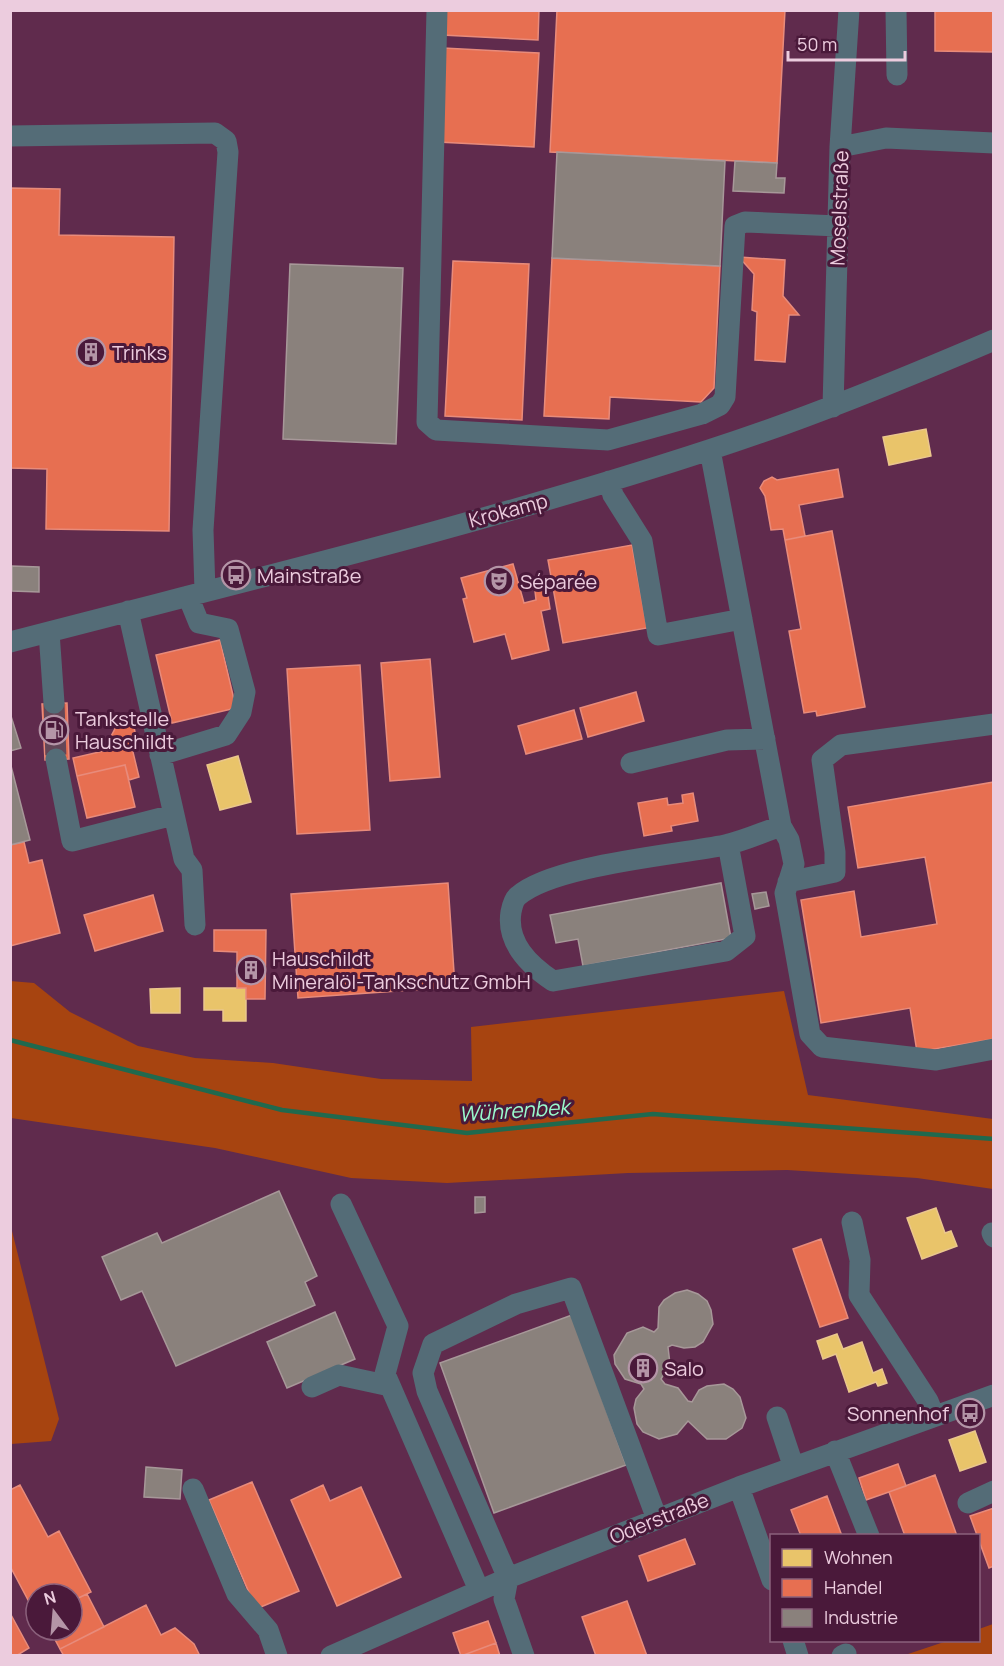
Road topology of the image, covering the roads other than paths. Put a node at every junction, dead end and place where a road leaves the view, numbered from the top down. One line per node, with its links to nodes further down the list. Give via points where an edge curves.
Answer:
1 (437, 10): 8 (street, via 427,422 436,430 608,440 702,414 720,405 726,397 735,226 745,222)
2 (849, 10): 7 (street, Moselstraße)
3 (896, 10): 4 (street)
4 (897, 75)
5 (10, 136): 13 (street, via 215,133 226,141)
6 (993, 142): 7 (street, via 886,138)
7 (840, 147): 8 (street, Moselstraße)
8 (838, 226): 10 (street, Moselstraße)
9 (993, 340): 10 (street, Krokamp)
10 (833, 406): 11 (street, Krokamp)
11 (710, 450): 12 (street, Krokamp); 15 (street)
12 (609, 482): 13 (street, Krokamp); 15 (street, via 642,541 658,635)
13 (197, 593): 14 (street, Krokamp); 21 (street, via 199,623 228,629 245,703 226,735)
14 (128, 611): 16 (street, Krokamp); 21 (street)
15 (742, 619): 20 (street)
16 (49, 632): 17 (street, Krokamp); 18 (street)
17 (10, 642)
18 (54, 703)
19 (993, 724): 27 (street, via 841,745 822,760 835,872)
20 (765, 739): 23 (street, via 727,740); 25 (street)
21 (160, 755): 24 (street)
22 (56, 759): 24 (street, via 72,842)
23 (631, 763)
24 (174, 815): 28 (street, via 184,859 192,870)
25 (785, 833): 26 (street); 27 (street, via 794,864)
26 (728, 844): 26 (street, via 571,873 533,887 516,897 512,908 509,927 514,942 534,968 553,981 726,951 745,936)
27 (788, 882): 29 (street, via 785,893 810,1034 822,1047 936,1060)
28 (195, 925)
29 (993, 1049)
30 (341, 1204): 32 (street, via 398,1326 385,1374)
31 (852, 1222): 35 (street, via 860,1260 859,1295)
32 (390, 1386): 33 (street, via 339,1375); 47 (street)
33 (312, 1387)
34 (993, 1395): 35 (street, Oderstraße)
35 (934, 1416): 37 (street, Oderstraße)
36 (777, 1417): 38 (street)
37 (835, 1451): 38 (street, Oderstraße); 44 (street)
38 (793, 1465): 39 (street, Oderstraße)
39 (739, 1486): 43 (street, Oderstraße); 45 (street)
40 (194, 1489): 48 (street, via 237,1594 268,1630)
41 (993, 1491): 42 (street)
42 (969, 1503)
43 (657, 1519): 46 (street, Oderstraße); 46 (street, via 571,1288 516,1304 433,1344 423,1373)
44 (868, 1534)
45 (770, 1577)
46 (508, 1578): 47 (street, Oderstraße); 50 (street, via 504,1599)
47 (479, 1590): 49 (street, Oderstraße)
48 (277, 1656)
49 (331, 1656)
50 (524, 1656)

